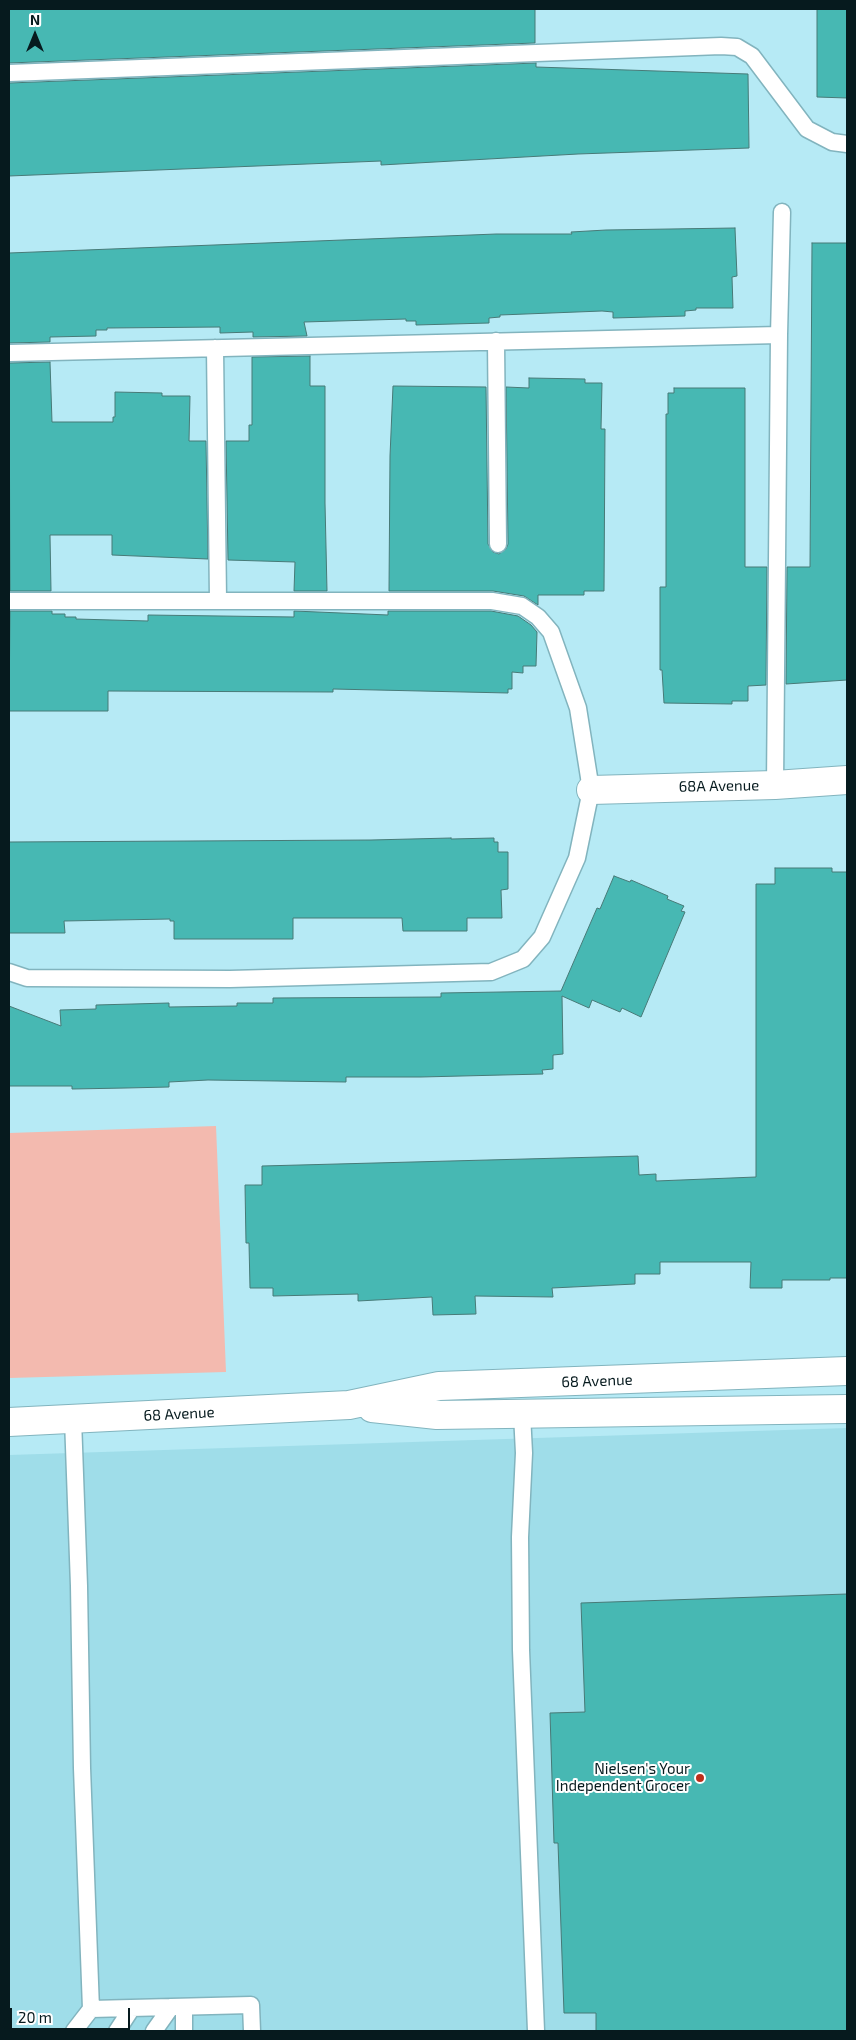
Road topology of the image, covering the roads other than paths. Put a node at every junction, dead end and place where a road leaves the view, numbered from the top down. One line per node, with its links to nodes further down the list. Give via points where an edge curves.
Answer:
1 (9, 73): 2 (lane, via 729,47 752,56 807,129 832,142)
2 (847, 144)
3 (782, 212): 4 (lane)
4 (779, 335): 5 (lane); 12 (lane)
5 (496, 341): 6 (lane); 8 (lane)
6 (215, 348): 7 (lane); 9 (lane)
7 (9, 353)
8 (498, 544)
9 (218, 600): 10 (lane); 13 (lane, via 492,601 522,606 551,632 578,708)
10 (9, 601)
11 (847, 780): 12 (street, 68A Avenue)
12 (775, 785): 13 (street, 68A Avenue)
13 (591, 790): 14 (lane, via 578,858 542,937 523,960 491,972 210,979 27,978)
14 (9, 972)
15 (847, 1371): 16 (street, 68 Avenue, via 440,1386)
16 (349, 1406): 18 (street, 68 Avenue, via 437,1416); 19 (street, 68 Avenue)
17 (847, 1409): 18 (street, 68 Avenue)
18 (522, 1414): 29 (lane, via 521,1650)
19 (73, 1420): 20 (street, 68 Avenue); 23 (lane)
20 (9, 1422)
21 (177, 2007): 22 (lane); 26 (lane); 27 (lane); 28 (lane, via 251,2005)
22 (132, 2008): 23 (lane); 25 (lane)
23 (91, 2009): 24 (lane)
24 (74, 2031)
25 (117, 2031)
26 (154, 2031)
27 (184, 2031)
28 (252, 2031)
29 (536, 2031)

